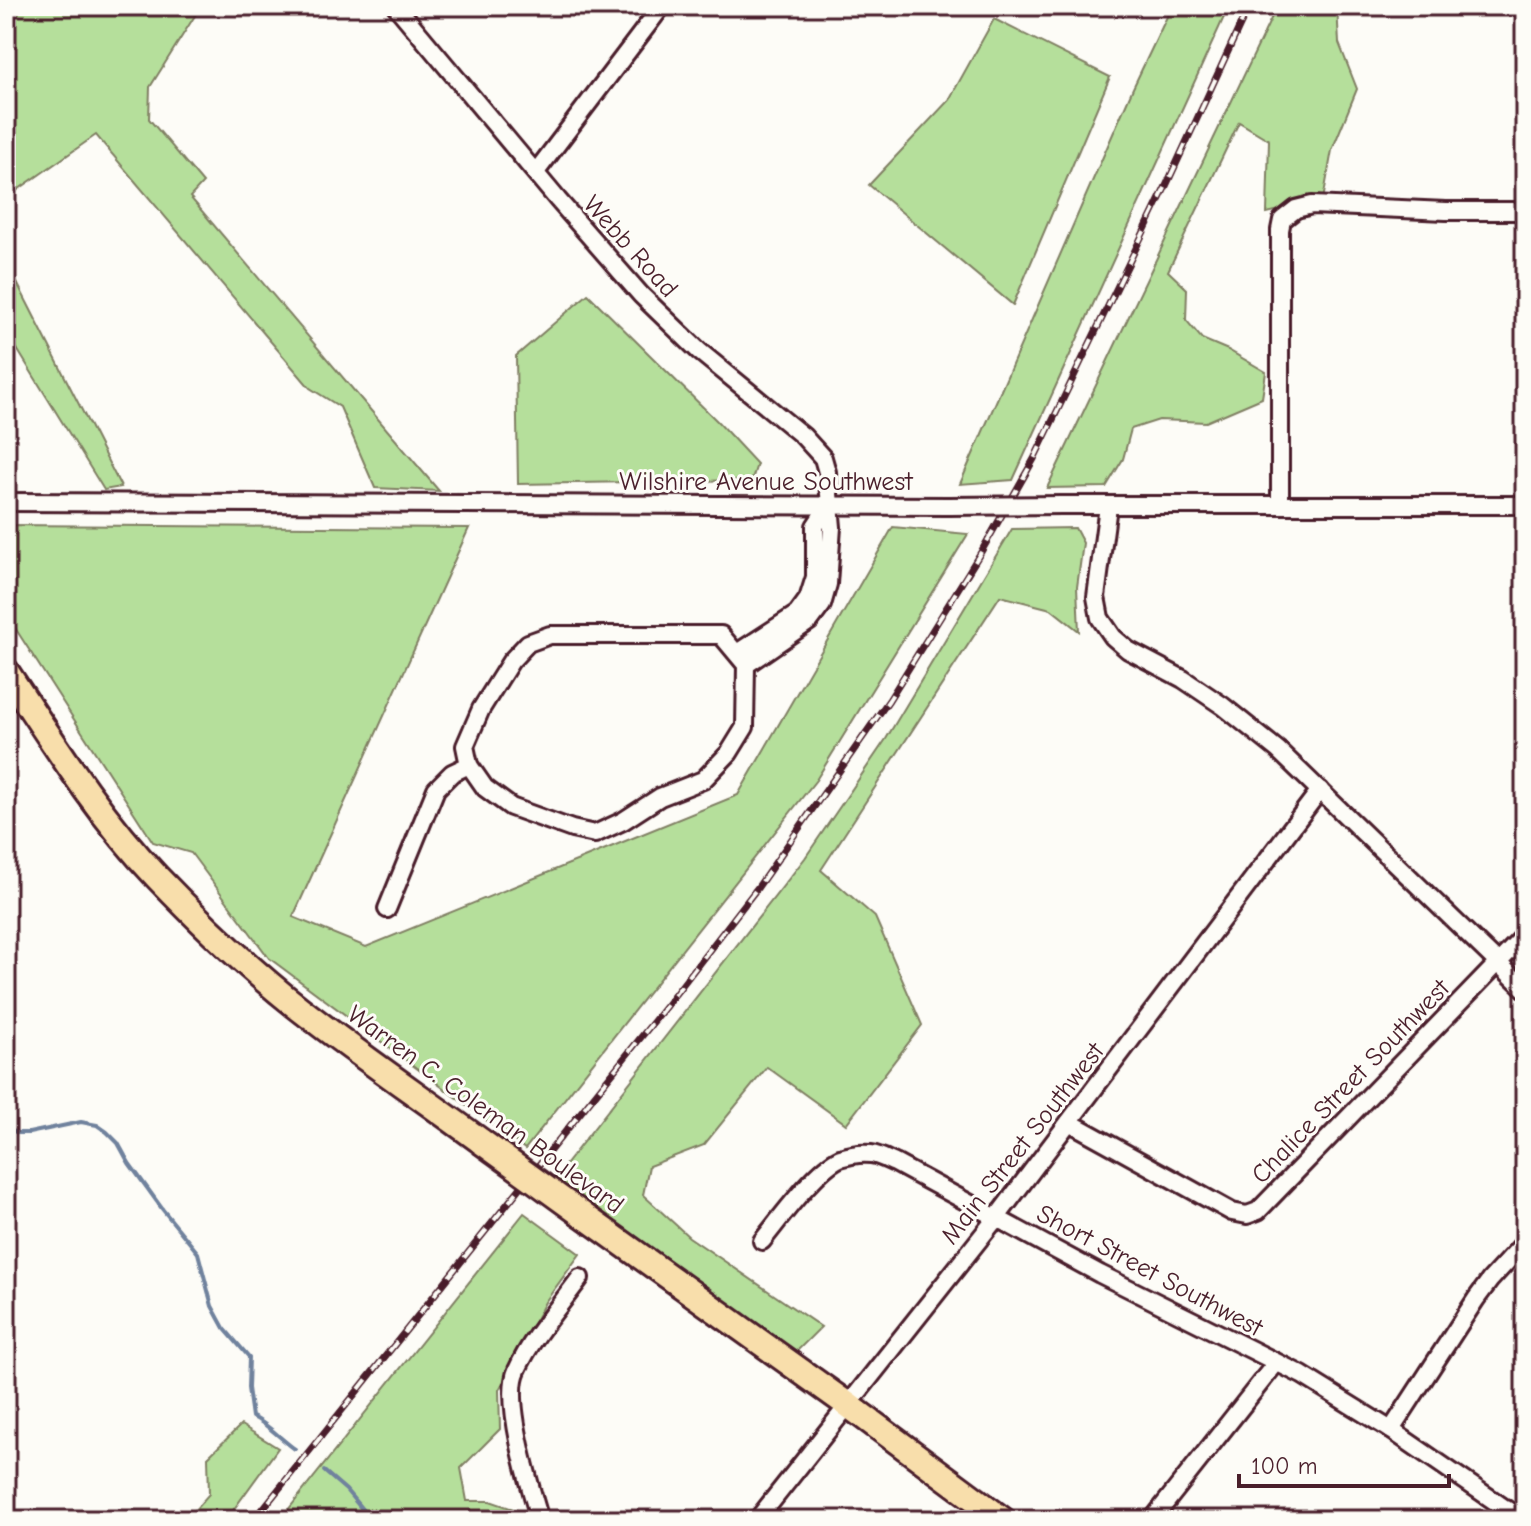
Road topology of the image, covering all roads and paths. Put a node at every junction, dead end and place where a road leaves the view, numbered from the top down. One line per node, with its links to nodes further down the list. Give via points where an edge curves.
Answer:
1 (396, 6): 3 (street, Webb Road)
2 (662, 6): 3 (street)
3 (536, 172): 7 (street, Webb Road, via 641,295 699,351 815,447 827,472)
4 (1525, 211): 6 (street, via 1312,205 1282,220)
5 (6, 502): 7 (street, Wilshire Avenue Southwest)
6 (1280, 504): 8 (street, Wilshire Avenue Southwest); 9 (street, Wilshire Avenue Southwest)
7 (829, 505): 9 (street, Wilshire Avenue Southwest, bridge); 10 (street, Webb Road, via 832,537 822,605 810,621)
8 (1525, 505)
9 (1108, 506): 13 (street, via 1096,597 1100,618 1113,637 1223,706)
10 (741, 659): 12 (street, via 721,635 550,635 528,643 481,709 465,746); 12 (street, via 745,727 729,753 703,780 660,797 595,834 511,807 485,788)
11 (6, 671): 24 (highway, Warren C. Coleman Boulevard, bridge, via 118,832 228,948 300,1009)
12 (469, 765): 14 (street, via 436,789)
13 (1320, 790): 16 (street); 18 (street, Main Street Southwest)
14 (387, 909)
15 (1525, 935): 16 (street, Chalice Street Southwest)
16 (1498, 962): 17 (street); 18 (street, Chalice Street Southwest, via 1258,1211 1232,1212)
17 (1525, 989)
18 (1069, 1122): 19 (street, Main Street Southwest)
19 (997, 1217): 20 (street, Short Street Southwest, via 895,1163 872,1154 854,1155 830,1165); 23 (street, Short Street Southwest); 24 (street, Main Street Southwest)
20 (762, 1241)
21 (1525, 1242): 25 (street, via 1476,1299)
22 (580, 1278): 26 (street, via 536,1338 513,1386)
23 (1276, 1363): 25 (street, Short Street Southwest); 29 (street)
24 (848, 1405): 27 (street, Main Street Southwest); 28 (highway, Warren C. Coleman Boulevard)
25 (1391, 1430): 30 (street, Short Street Southwest)
26 (540, 1520)
27 (757, 1520)
28 (1003, 1520)
29 (1152, 1520)
30 (1522, 1520)

